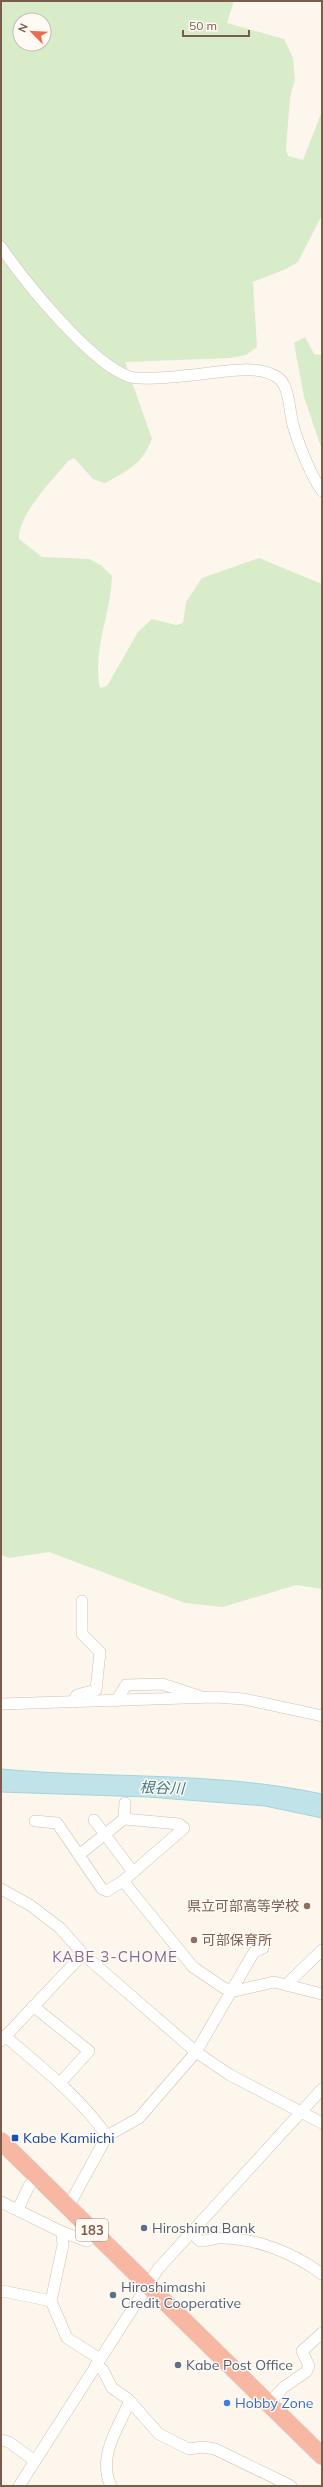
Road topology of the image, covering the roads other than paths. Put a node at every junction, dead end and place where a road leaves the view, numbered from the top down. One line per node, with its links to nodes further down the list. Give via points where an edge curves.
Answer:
1 (1, 247): 2 (street, via 33,290 109,367 131,377 257,370 278,377 284,385 293,426)
2 (322, 491)
3 (82, 1601): 6 (street, via 82,1634 100,1652 96,1690 77,1695)
4 (202, 1698): 5 (street); 5 (street, via 193,1692 162,1684 124,1687); 8 (street, via 244,1699)
5 (116, 1701): 6 (street)
6 (73, 1702): 7 (street)
7 (1, 1704)
8 (322, 1716)
9 (125, 1803): 10 (street)
10 (124, 1819): 13 (street); 15 (street, via 179,1824 184,1828)
11 (94, 1820): 13 (street)
12 (35, 1821): 14 (street, via 57,1823)
13 (104, 1834): 14 (street); 15 (street)
14 (79, 1855): 16 (street, via 102,1889 107,1891)
15 (133, 1872): 16 (street)
16 (123, 1881): 22 (street, via 193,1967 224,1988)
17 (1, 1889): 20 (street, via 30,1905 60,1928)
18 (263, 1948): 22 (street, via 254,1952)
19 (322, 1950): 21 (street)
20 (83, 1954): 24 (street); 26 (street)
21 (287, 1984): 22 (street, via 274,1982); 23 (street)
22 (232, 1990): 26 (street)
23 (322, 1994)
24 (34, 2006): 25 (street); 27 (street, via 89,2051)
25 (3, 2038): 27 (street)
26 (196, 2052): 29 (street, via 230,2075); 31 (street, via 139,2118)
27 (60, 2083): 31 (street, via 96,2120)
28 (322, 2089): 29 (street)
29 (302, 2112): 30 (street); 38 (street)
30 (322, 2123)
31 (107, 2136): 35 (street)
32 (1, 2141): 33 (highway, 183)
33 (37, 2176): 35 (highway, 183); 36 (street)
34 (1, 2202): 36 (street)
35 (68, 2207): 39 (highway, 183)
36 (18, 2209): 37 (street)
37 (62, 2232): 39 (street, via 87,2242); 43 (street, via 63,2245)
38 (192, 2232): 40 (street, via 200,2241 224,2238 252,2241); 41 (street)
39 (97, 2236): 41 (highway, 183)
40 (321, 2271)
41 (147, 2284): 45 (street); 47 (highway, 183)
42 (1, 2292): 43 (street)
43 (51, 2301): 45 (street, via 67,2338)
44 (322, 2333): 47 (street, via 302,2351 308,2366 306,2372 284,2386)
45 (98, 2362): 46 (street, via 112,2388); 50 (street)
46 (130, 2401): 52 (street, via 105,2457); 53 (street, via 159,2434 189,2449 216,2449)
47 (268, 2404): 49 (highway, 183)
48 (1, 2440): 50 (street, via 9,2442)
49 (322, 2456)
50 (35, 2461): 51 (street)
51 (19, 2486)
52 (111, 2486)
53 (290, 2486)

